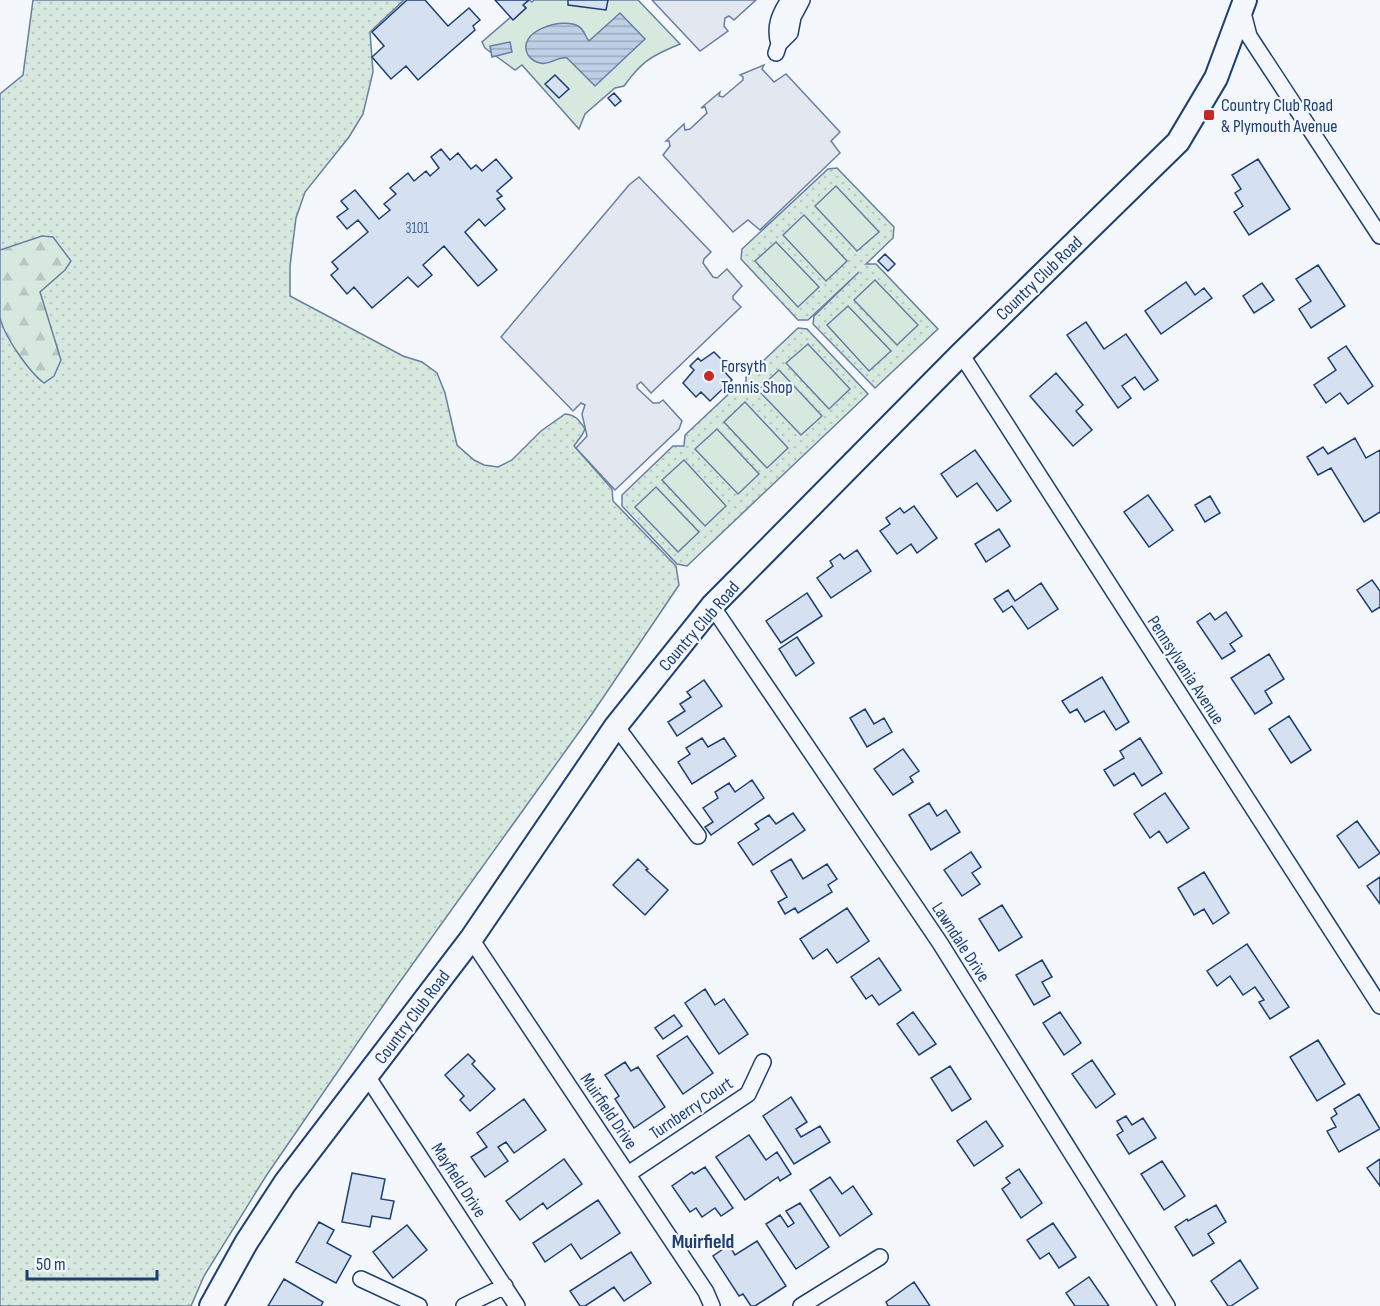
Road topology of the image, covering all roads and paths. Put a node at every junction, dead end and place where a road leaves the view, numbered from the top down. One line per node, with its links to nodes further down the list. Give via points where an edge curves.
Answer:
1 (789, 0): 2 (street, via 775,32 778,48 790,33)
2 (802, 0)
3 (1244, 4): 4 (street, via 1249,36); 5 (main road, Country Club Road, via 1216,78 1178,142)
4 (1380, 236)
5 (961, 354): 6 (main road, Country Club Road); 10 (street, Pennsylvania Avenue)
6 (712, 606): 7 (main road, Country Club Road); 23 (street, Lawndale Drive, via 940,943)
7 (616, 726): 8 (street); 9 (main road, Country Club Road)
8 (698, 836)
9 (471, 939): 12 (main road, Country Club Road); 13 (street, Muirfield Drive)
10 (1380, 1006)
11 (763, 1062): 13 (street, Turnberry Court, via 748,1094)
12 (367, 1076): 16 (street, Mayfield Drive); 17 (main road, Country Club Road, via 285,1183)
13 (628, 1174): 21 (street, Muirfield Drive)
14 (880, 1257): 22 (street)
15 (361, 1279): 18 (street)
16 (505, 1286): 19 (street); 20 (street, Mayfield Drive)
17 (211, 1306)
18 (419, 1306)
19 (464, 1306)
20 (517, 1306)
21 (712, 1306)
22 (801, 1306)
23 (1167, 1306)

